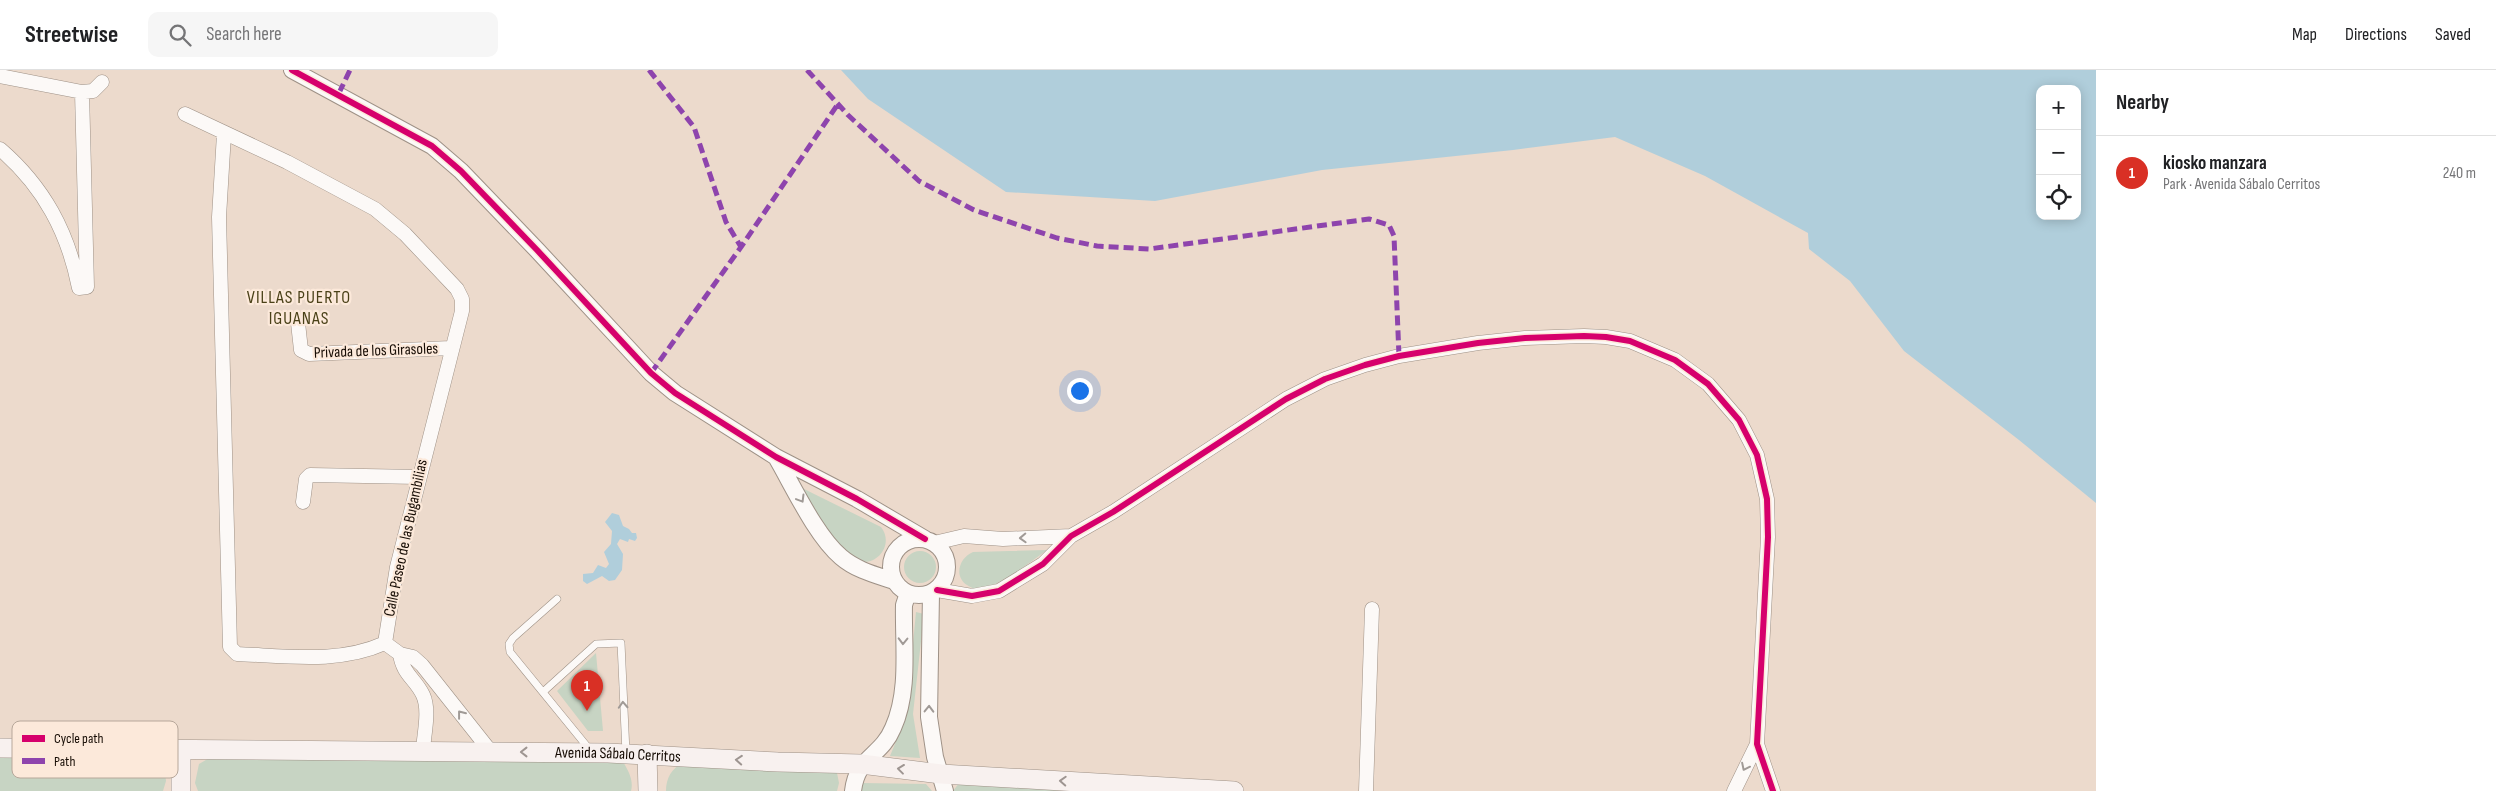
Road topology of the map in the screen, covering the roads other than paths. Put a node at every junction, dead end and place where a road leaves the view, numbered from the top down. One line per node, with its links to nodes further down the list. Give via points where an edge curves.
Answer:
1 (292, 70): 10 (street, via 432,146 461,171 651,373 675,393)
2 (0, 76): 4 (street)
3 (102, 82): 4 (street, via 93,91)
4 (82, 92): 7 (street, via 87,287 80,288 67,241 45,198 31,179)
5 (185, 114): 6 (street, Calle Paseo de las Bugambilias)
6 (224, 134): 9 (street, Calle Paseo de las Bugambilias, via 286,162 375,209 405,234 457,289 462,299 462,312); 20 (street, via 219,217 230,647 237,654 324,657 367,651)
7 (0, 149)
8 (298, 322): 9 (street, Privada de los Girasoles, via 301,350 309,354)
9 (451, 348): 11 (street, Calle Paseo de las Bugambilias)
10 (776, 457): 14 (street); 15 (street, one-way to 15, via 826,540 841,558 859,569)
11 (419, 476): 12 (street, via 310,475 306,479); 20 (street, Calle Paseo de las Bugambilias, via 396,574)
12 (304, 502)
13 (1072, 536): 14 (street, one-way to 14, via 1003,539 964,536); 16 (street, via 1043,564 999,591 972,596); 25 (street, via 1286,399 1365,364 1426,351 1525,338 1606,337 1630,341 1675,360 1708,384 1739,420 1757,455 1767,499 1768,537)
14 (930, 541): 15 (street, via 907,541 894,554 891,572); 16 (street, via 946,557 947,566 946,576)
15 (894, 581): 17 (street)
16 (934, 592): 17 (street, via 916,596); 34 (street, one-way to 16, via 935,757 929,717)
17 (908, 593): 33 (street, one-way to 33, via 904,605 900,707 885,745)
18 (557, 599): 23 (lane, via 509,644 510,652)
19 (1372, 609): 39 (street)
20 (385, 643): 21 (street)
21 (400, 654): 22 (street, via 413,657); 24 (street, via 402,666)
22 (440, 686): 24 (street); 29 (street, one-way to 22)
23 (543, 692): 30 (lane); 31 (lane, one-way to 23, via 621,643 596,644)
24 (422, 694): 28 (street, via 426,708)
25 (1757, 744): 40 (street, one-way to 40); 41 (street)
26 (178, 750): 27 (main road, Avenida Sábalo Cerritos)
27 (181, 750): 28 (main road, Avenida Sábalo Cerritos); 35 (main road)
28 (423, 750): 29 (main road, Avenida Sábalo Cerritos)
29 (491, 752): 30 (main road, Avenida Sábalo Cerritos, one-way to 29)
30 (592, 752): 31 (main road, Avenida Sábalo Cerritos)
31 (626, 754): 32 (main road, Avenida Sábalo Cerritos)
32 (647, 754): 33 (main road, Avenida Sábalo Cerritos, one-way to 32); 36 (main road)
33 (861, 764): 34 (main road, Avenida Sábalo Cerritos, one-way to 33); 37 (street)
34 (943, 782): 38 (main road, Avenida Sábalo Cerritos, one-way to 34)
35 (182, 791)
36 (648, 791)
37 (853, 791)
38 (1234, 791)
39 (1366, 791)
40 (1734, 791)
41 (1773, 791)

